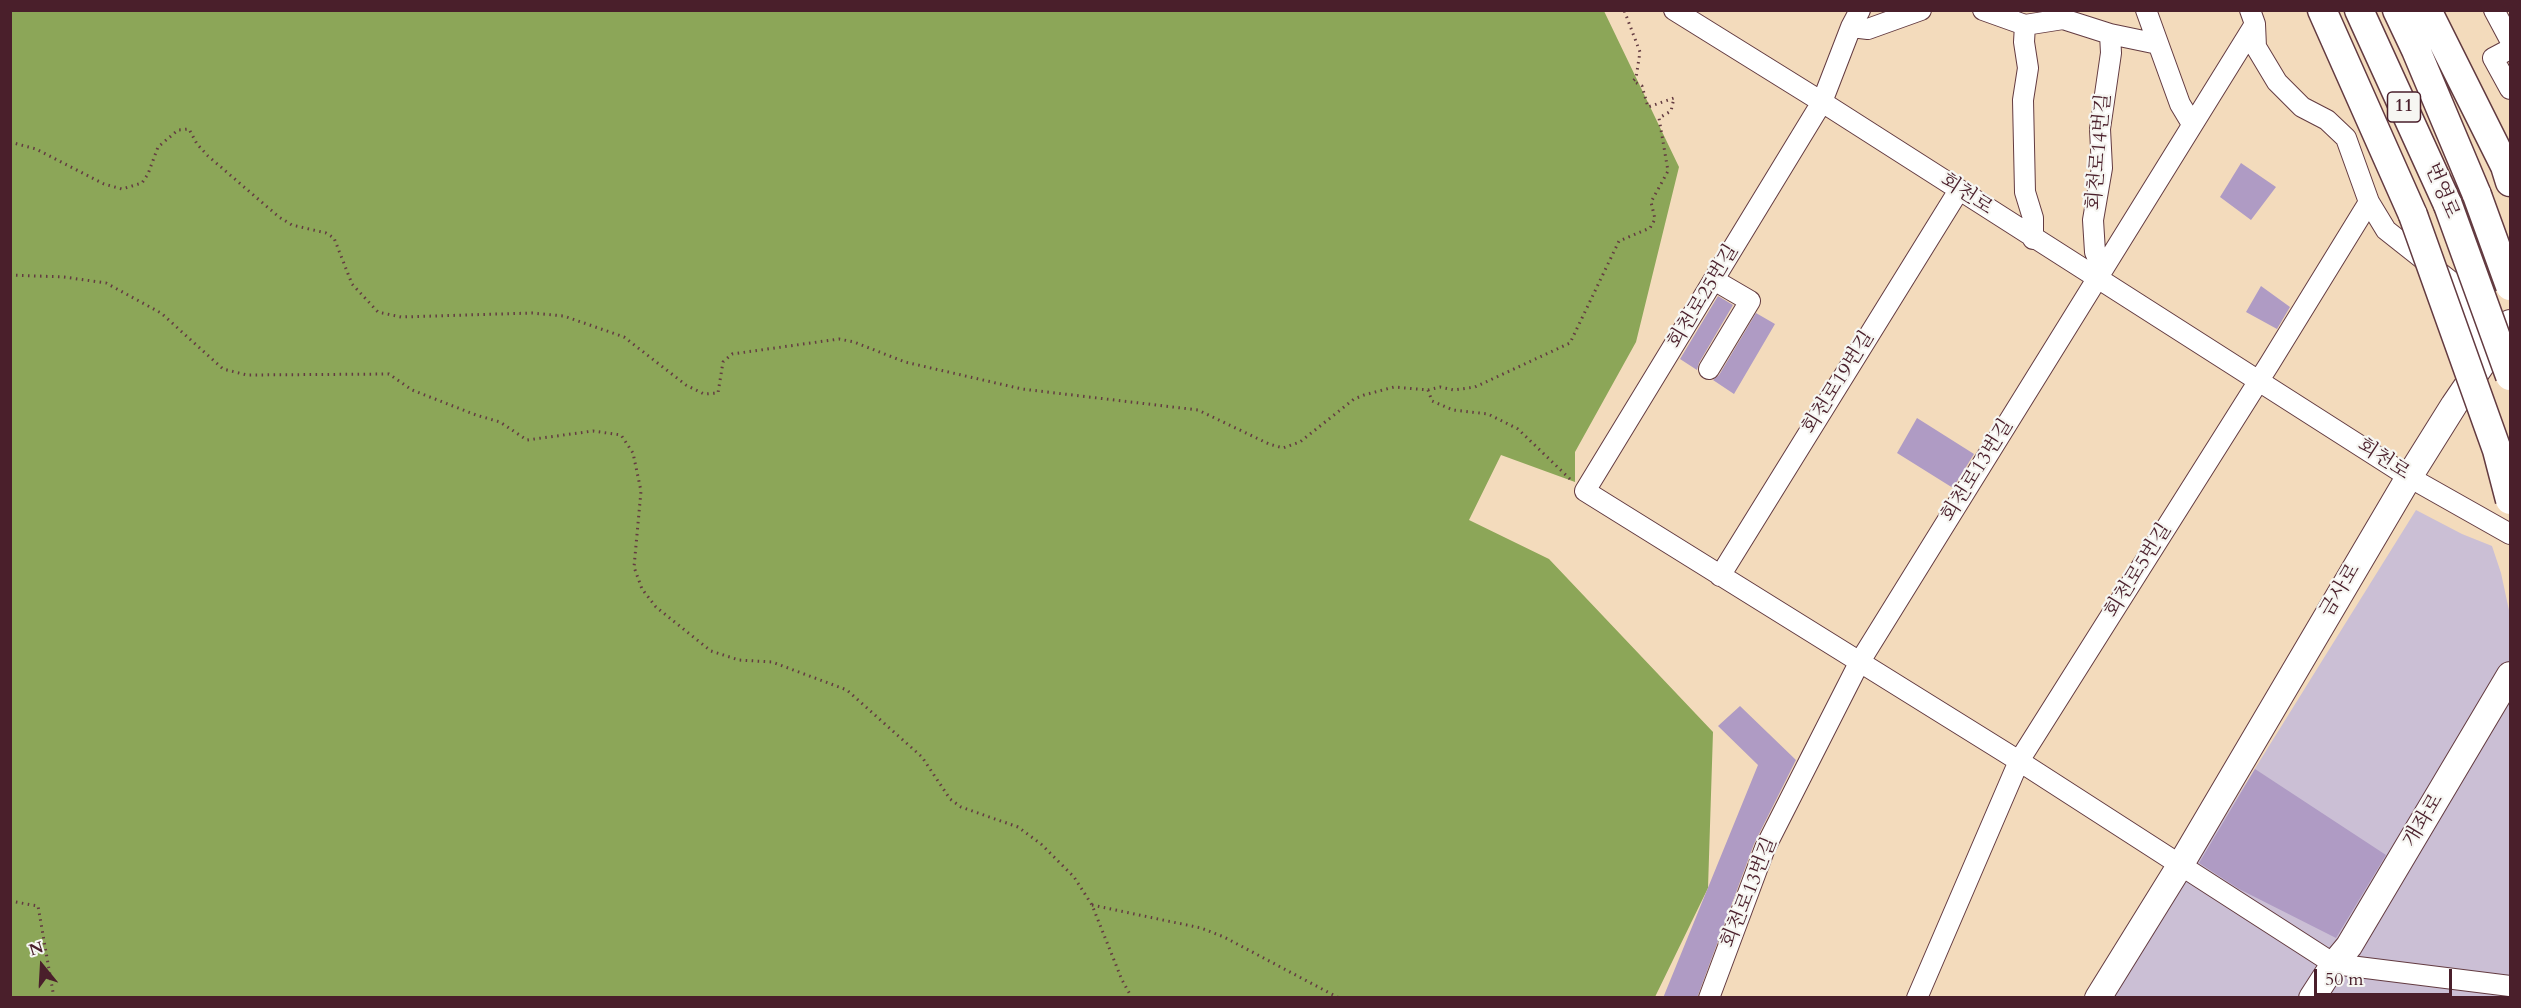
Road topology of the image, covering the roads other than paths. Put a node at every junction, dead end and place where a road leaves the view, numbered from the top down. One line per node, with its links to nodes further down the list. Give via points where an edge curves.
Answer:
1 (1674, 10): 10 (street, 회천로)
2 (1921, 10): 12 (street, via 1868,29)
3 (1983, 10): 13 (street)
4 (2146, 10): 16 (street)
5 (2322, 10): 36 (highway, bridge, via 2414,215)
6 (2359, 10): 33 (highway, 번영로 / 11, bridge, via 2448,205)
7 (2397, 10): 28 (highway, 번영로 / 11, bridge, via 2477,195)
8 (2427, 10): 21 (highway)
9 (2494, 10): 15 (street)
10 (1694, 16): 19 (street, 회천로)
11 (2252, 17): 20 (street, 회천로14번길); 23 (street, 회천로14번길, via 2256,46 2277,82 2302,107 2327,120 2346,138)
12 (1856, 19): 19 (street, 회천로25번길)
13 (2025, 25): 14 (street, via 2063,19); 24 (street, via 2025,192 2033,218)
14 (2110, 34): 16 (street); 26 (street, 회천로14번길, via 2100,129 2102,168 2093,220)
15 (2511, 40)
16 (2158, 44): 20 (street, via 2180,104)
17 (2511, 49): 18 (street, via 2493,58)
18 (2511, 89)
19 (1822, 102): 22 (street, 회천로); 27 (street, 회천로25번길)
20 (2192, 124): 26 (street, 회천로14번길)
21 (2508, 174)
22 (1959, 190): 24 (street, 회천로); 38 (street, 회천로19번길)
23 (2369, 202): 29 (street, 회천로14번길, via 2386,230); 34 (street)
24 (2033, 239): 26 (street, 회천로)
25 (2511, 266): 29 (street)
26 (2099, 273): 34 (street, 회천로); 39 (street, 회천로13번길)
27 (1714, 280): 32 (street, via 1750,301); 38 (street, 회천로25번길, via 1585,491)
28 (2511, 286)
29 (2457, 287): 31 (street)
30 (2511, 323): 31 (main road, 금사로)
31 (2487, 358): 35 (main road, 금사로)
32 (1709, 369)
33 (2511, 376)
34 (2259, 380): 35 (street, 회천로); 41 (street, 회천로5번길)
35 (2409, 477): 37 (street, 회천로); 42 (main road, 금사로)
36 (2511, 500)
37 (2511, 534)
38 (1720, 576): 39 (street)
39 (1859, 663): 41 (street); 45 (street, 회천로13번길, via 1765,848)
40 (2511, 675): 43 (main road, 개좌로, via 2349,946)
41 (2019, 761): 42 (street); 46 (street, 회천로5번길)
42 (2181, 864): 43 (street); 47 (main road, 금사로)
43 (2334, 964): 44 (street); 48 (main road, 개좌로)
44 (2511, 986)
45 (1709, 998)
46 (1917, 998)
47 (2098, 998)
48 (2312, 998)

